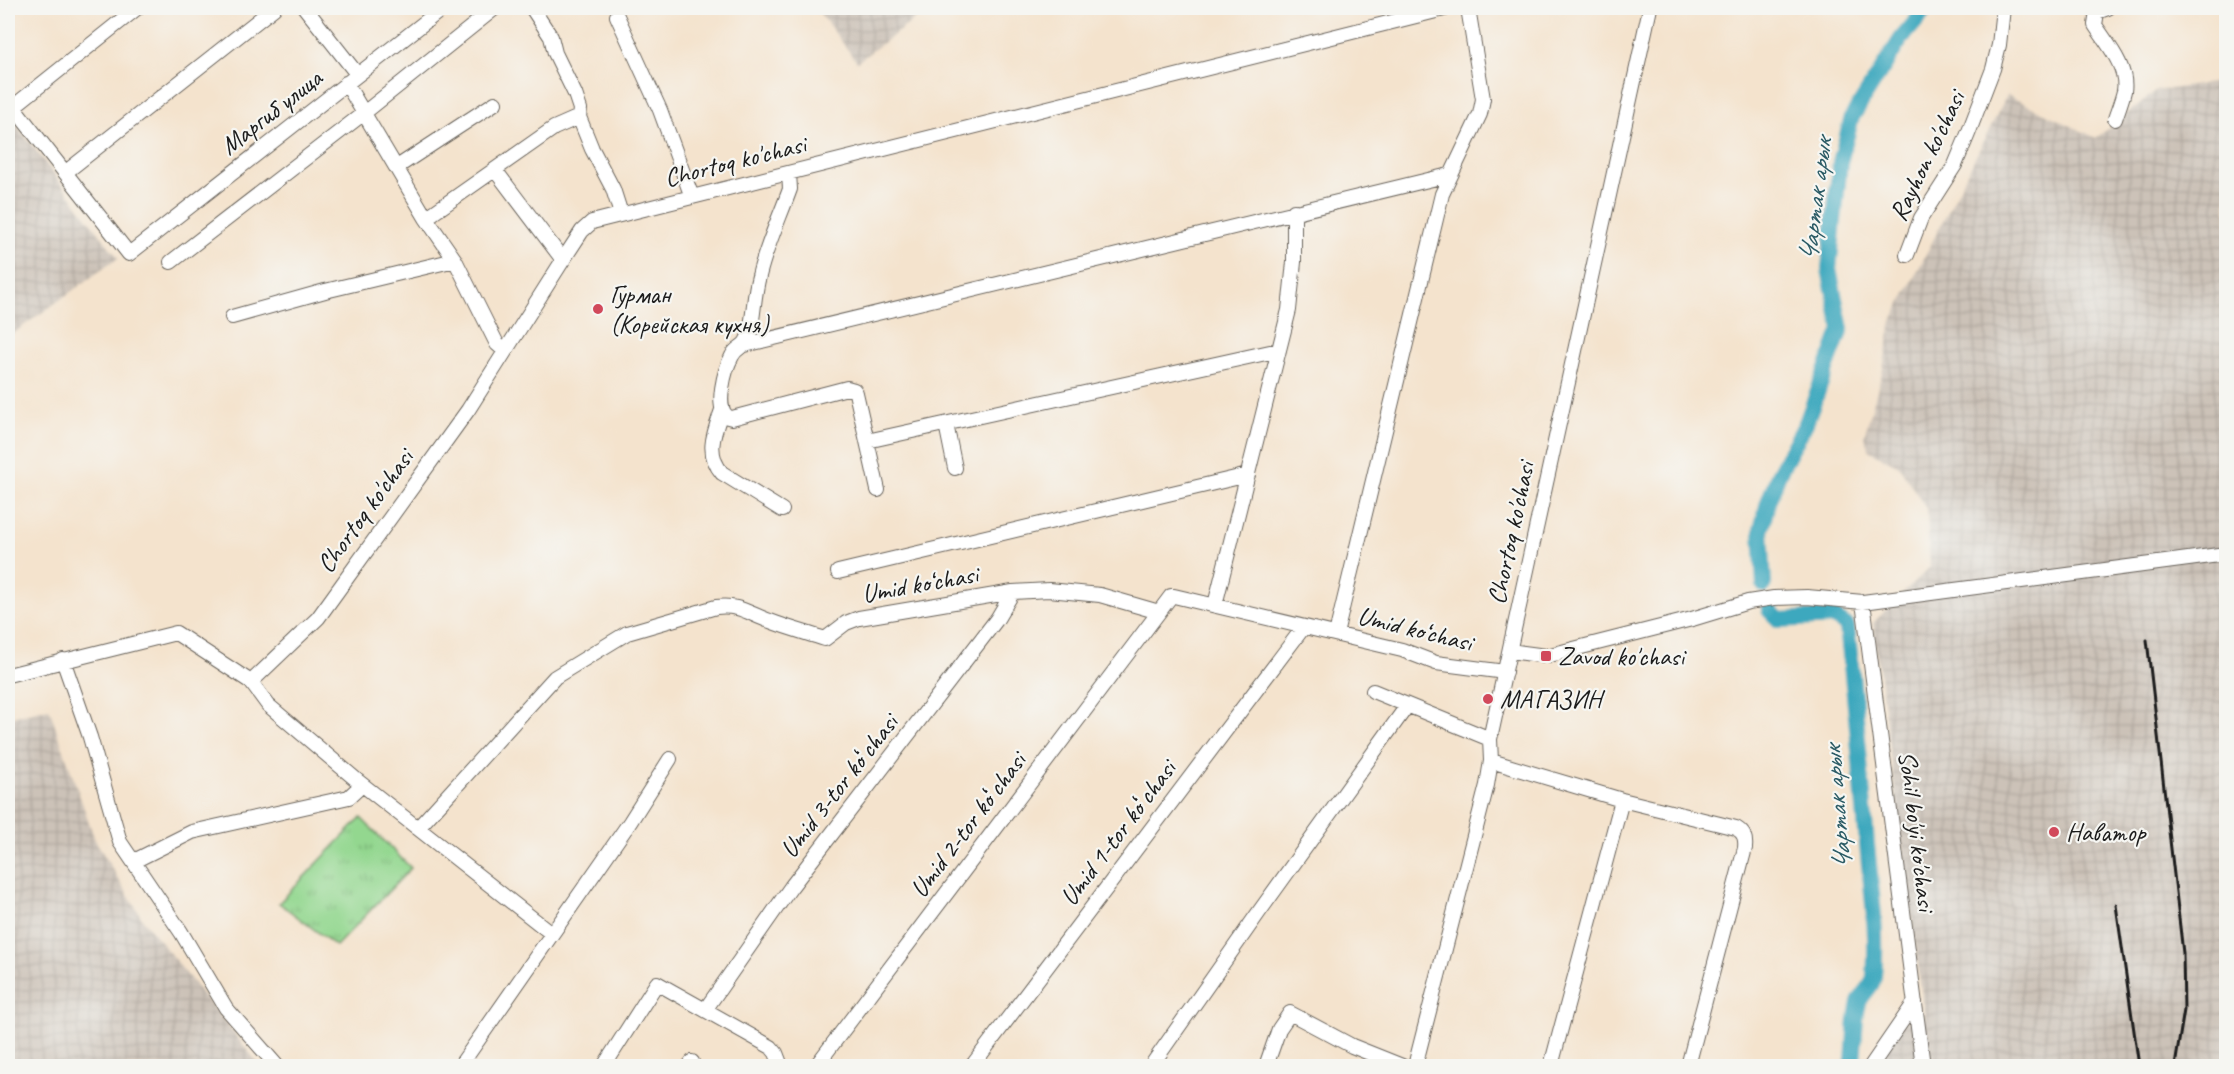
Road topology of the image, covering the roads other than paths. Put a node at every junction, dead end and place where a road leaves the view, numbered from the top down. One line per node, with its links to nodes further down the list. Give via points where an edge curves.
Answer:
1 (137, 8): 15 (street)
2 (274, 8): 22 (street)
3 (305, 8): 13 (street)
4 (443, 8): 13 (street, Маргиб улица)
5 (495, 8): 17 (street)
6 (532, 8): 18 (street, via 551,37 575,94)
7 (1448, 8): 23 (street, Chortoq ko'chasi)
8 (1468, 8): 24 (street, via 1483,99 1480,114)
9 (1650, 8): 52 (street, Chortoq ko'chasi)
10 (2003, 8): 29 (street, Rayhon ko'chasi, via 1993,69 1968,134 1955,165 1921,218)
11 (2108, 8): 19 (street, via 2097,12 2095,25 2121,68 2124,89)
12 (617, 16): 25 (street, via 660,110)
13 (357, 74): 14 (street, Маргиб улица)
14 (346, 83): 17 (street); 22 (street, Маргиб улица, via 129,254)
15 (10, 103): 22 (street)
16 (495, 103): 20 (street)
17 (364, 113): 20 (street); 32 (street)
18 (579, 117): 21 (street, via 554,128); 27 (street)
19 (2115, 119)
20 (397, 167): 28 (street)
21 (495, 170): 28 (street); 31 (street)
22 (66, 172)
23 (789, 173): 25 (street, Chortoq ko'chasi); 34 (street, via 790,189 759,275)
24 (1449, 175): 26 (street); 51 (street)
25 (692, 197): 27 (street, Chortoq ko'chasi)
26 (1294, 211): 34 (street); 35 (street, via 1294,262)
27 (621, 213): 31 (street, Chortoq ko'chasi, via 587,226)
28 (426, 218): 30 (street)
29 (1907, 255)
30 (455, 260): 33 (street); 36 (street, via 497,344)
31 (563, 260): 36 (street, Chortoq ko'chasi)
32 (171, 262)
33 (232, 317)
34 (746, 345): 37 (street, via 731,358 720,400)
35 (1279, 350): 38 (street); 41 (street)
36 (505, 351): 56 (street, Chortoq ko'chasi, via 468,410 318,618)
37 (722, 410): 39 (street, via 732,418 847,388 856,393); 43 (street, via 711,445 715,465)
38 (945, 424): 39 (street); 40 (street)
39 (867, 441): 42 (street)
40 (955, 468)
41 (1248, 475): 45 (street); 48 (street)
42 (878, 490)
43 (782, 510)
44 (2226, 554): 47 (street)
45 (838, 572)
46 (1013, 592): 49 (street, Umid ko‘chasi, via 1049,590 1100,595); 64 (street, Umid ko‘chasi, via 859,618 825,639 730,606 627,633 555,677); 68 (street, Umid 3-tor koʻchasi, via 997,619 791,887)
47 (1863, 602): 52 (street, via 1774,598 1546,656); 67 (street, Sohil bo'yi ko'chasi)
48 (1215, 605): 49 (street, Umid ko‘chasi, via 1173,596); 50 (street, Umid ko‘chasi)
49 (1159, 612): 73 (street, Umid 2-tor koʻchasi)
50 (1303, 628): 51 (street, Umid ko‘chasi); 74 (street, Umid 1-tor koʻchasi)
51 (1336, 634): 54 (street, Umid ko‘chasi, via 1402,650 1436,663)
52 (1510, 651): 54 (street, Chortoq ko'chasi)
53 (63, 660): 55 (street); 56 (street, via 176,633); 65 (street, via 120,842)
54 (1505, 672): 59 (street, Chortoq ko'chasi)
55 (8, 675)
56 (251, 682): 62 (street, via 268,705)
57 (1373, 691): 58 (street)
58 (1407, 706): 59 (street); 75 (street)
59 (1490, 739): 61 (street, Chortoq ko'chasi)
60 (670, 759): 66 (street)
61 (1491, 760): 63 (street); 78 (street, Chortoq ko'chasi)
62 (362, 785): 64 (street); 65 (street, via 349,797 192,832)
63 (1622, 800): 79 (street); 80 (street, via 1736,828 1746,840)
64 (418, 828): 66 (street)
65 (134, 861): 69 (street, via 182,932 226,1008)
66 (551, 933): 70 (street)
67 (1915, 1002): 81 (street); 82 (street, Sohil bo'yi ko'chasi)
68 (705, 1010): 71 (street, via 657,983); 72 (street, via 771,1047)
69 (277, 1066)
70 (460, 1066)
71 (604, 1066)
72 (781, 1066)
73 (816, 1066)
74 (972, 1066)
75 (1151, 1066)
76 (1266, 1066): 77 (street, via 1279,1029 1290,1013 1352,1046)
77 (1402, 1066)
78 (1414, 1066)
79 (1551, 1066)
80 (1688, 1066)
81 (1870, 1066)
82 (1923, 1066)

